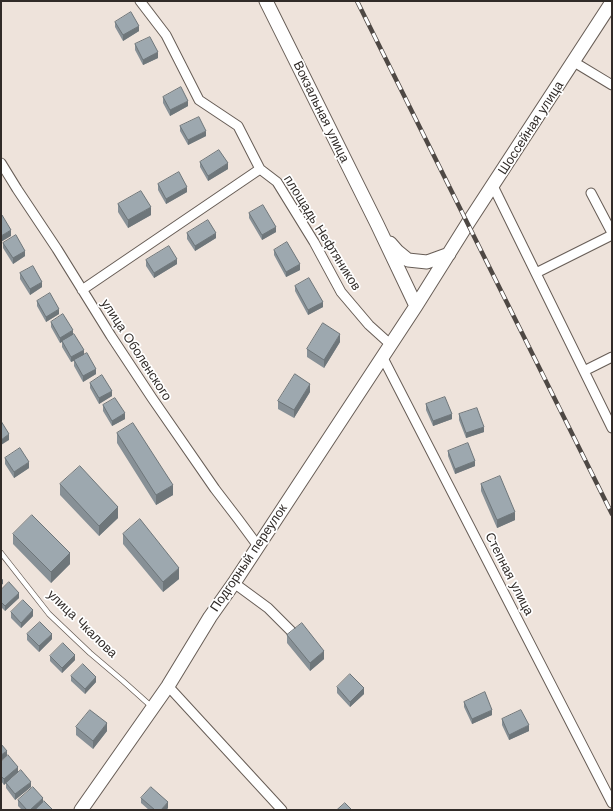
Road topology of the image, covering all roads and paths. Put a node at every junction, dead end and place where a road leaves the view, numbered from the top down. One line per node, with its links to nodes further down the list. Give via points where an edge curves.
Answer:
1 (140, 1): 7 (street, площадь Нефтяников, via 166,35 199,100 238,126)
2 (266, 1): 10 (main road, Вокзальная улица)
3 (612, 2): 4 (main road, Шоссейная улица)
4 (574, 62): 5 (street); 8 (main road, Шоссейная улица)
5 (612, 85)
6 (1, 163): 14 (street, улица Оболенского)
7 (260, 169): 14 (street); 16 (street, площадь Нефтяников, via 277,182 341,292 369,325)
8 (493, 186): 12 (main road, Шоссейная улица); 13 (street)
9 (591, 193): 11 (street)
10 (377, 224): 12 (main road, via 396,251 408,260 427,262); 15 (main road)
11 (612, 234): 13 (street)
12 (449, 254): 15 (main road, Шоссейная улица)
13 (536, 273): 19 (street)
14 (82, 290): 21 (street, улица Оболенского, via 152,398)
15 (416, 306): 16 (main road, Подгорный переулок)
16 (390, 344): 17 (main road, Подгорный переулок)
17 (382, 356): 21 (main road, Подгорный переулок); 27 (street, Степная улица)
18 (612, 357): 19 (street)
19 (584, 370): 20 (street)
20 (612, 428)
21 (258, 546): 23 (main road, Подгорный переулок)
22 (1, 553): 26 (lane, улица Чкалова, via 49,614)
23 (234, 583): 24 (street, via 268,608); 25 (main road, Подгорный переулок)
24 (292, 633)
25 (168, 686): 26 (main road, Подгорный переулок); 29 (street)
26 (152, 708): 28 (main road, Подгорный переулок)
27 (612, 803)
28 (81, 810)
29 (282, 810)

